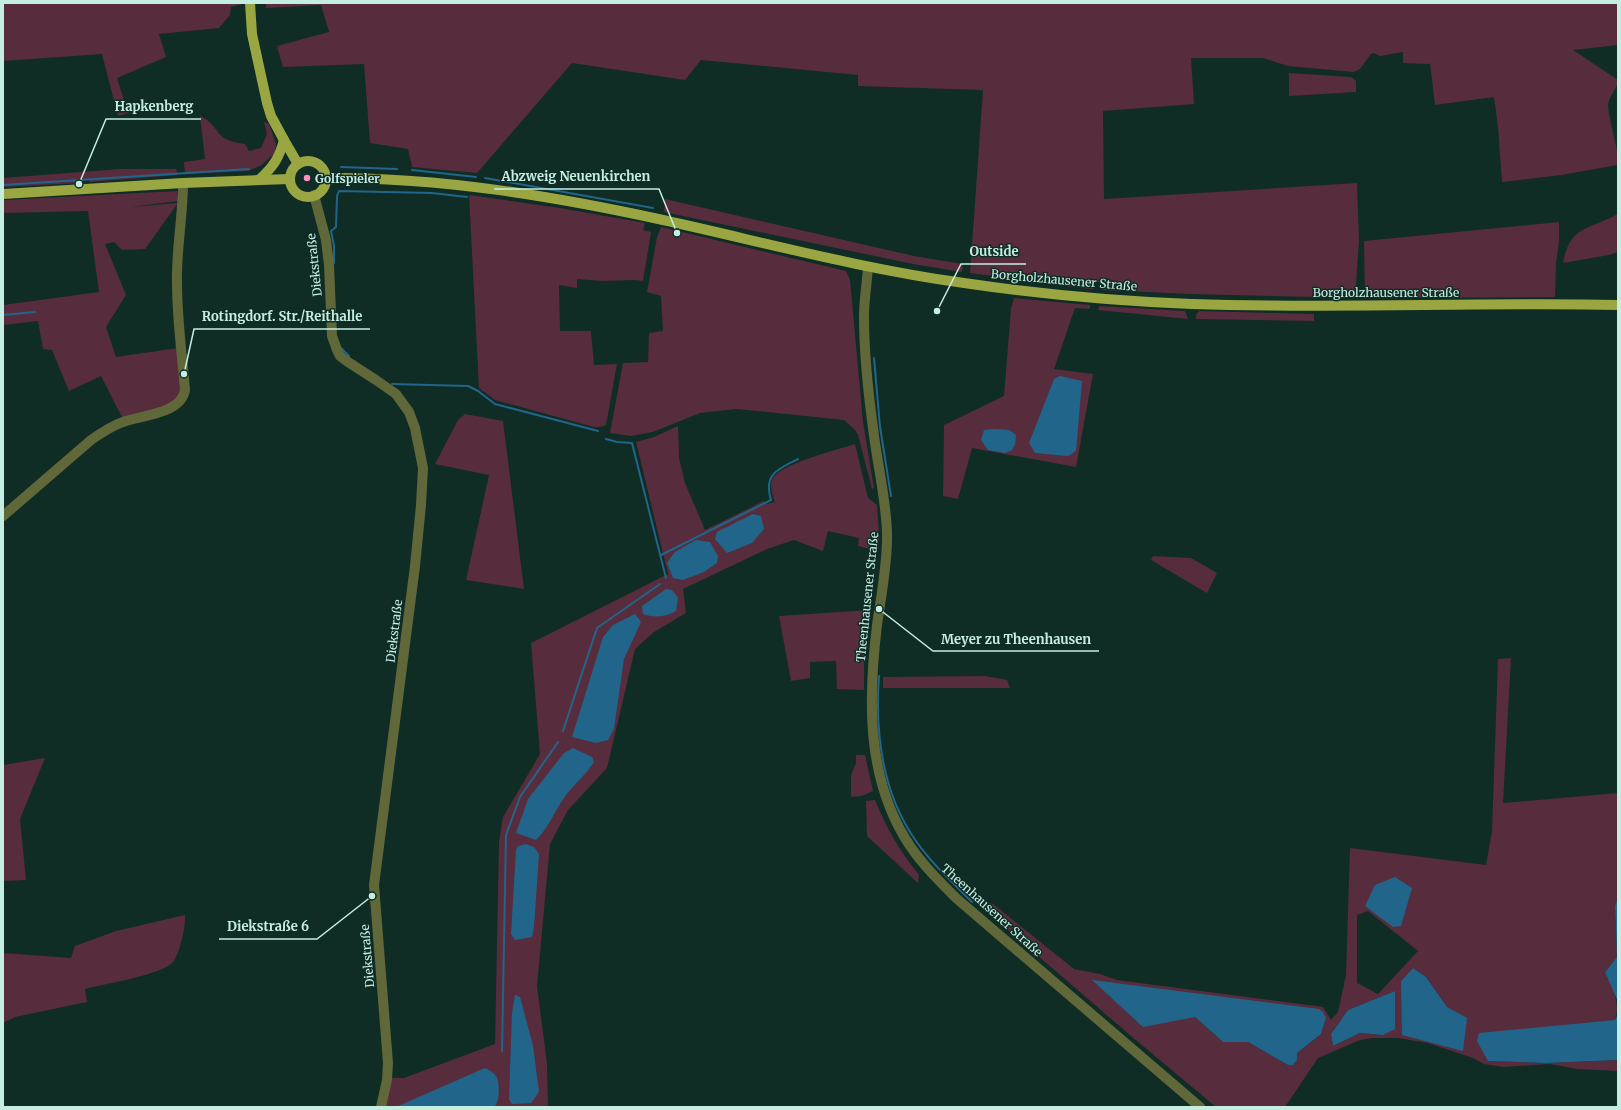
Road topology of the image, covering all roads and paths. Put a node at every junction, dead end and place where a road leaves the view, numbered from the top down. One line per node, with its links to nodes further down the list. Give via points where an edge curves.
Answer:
1 (250, 3): 2 (main road, via 252,34 267,103)
2 (284, 140): 3 (main road); 6 (main road, via 276,161)
3 (298, 164): 4 (main road); 5 (main road, via 307,161 316,163 323,170)
4 (290, 178): 6 (main road); 9 (main road, via 297,193)
5 (325, 178): 9 (main road, via 322,189); 10 (main road, Borgholzhausener Straße, via 404,181 546,198 658,219)
6 (260, 179): 7 (main road)
7 (183, 183): 8 (main road); 12 (street, via 177,284 185,390 182,399 172,408 124,422 101,433)
8 (3, 194)
9 (314, 195): 13 (street, Diekstraße, via 326,240 332,336 337,350 348,362 396,394 409,412 415,428 423,468 416,566 374,884 388,1063)
10 (868, 267): 11 (main road, Borgholzhausener Straße, via 966,284 1082,297 1191,304); 14 (street, Theenhausener Straße, via 864,314 865,350 888,535 872,670 872,729 884,792 893,815 910,846 931,874 956,898)
11 (1618, 305)
12 (3, 516)
13 (381, 1107)
14 (1200, 1107)

